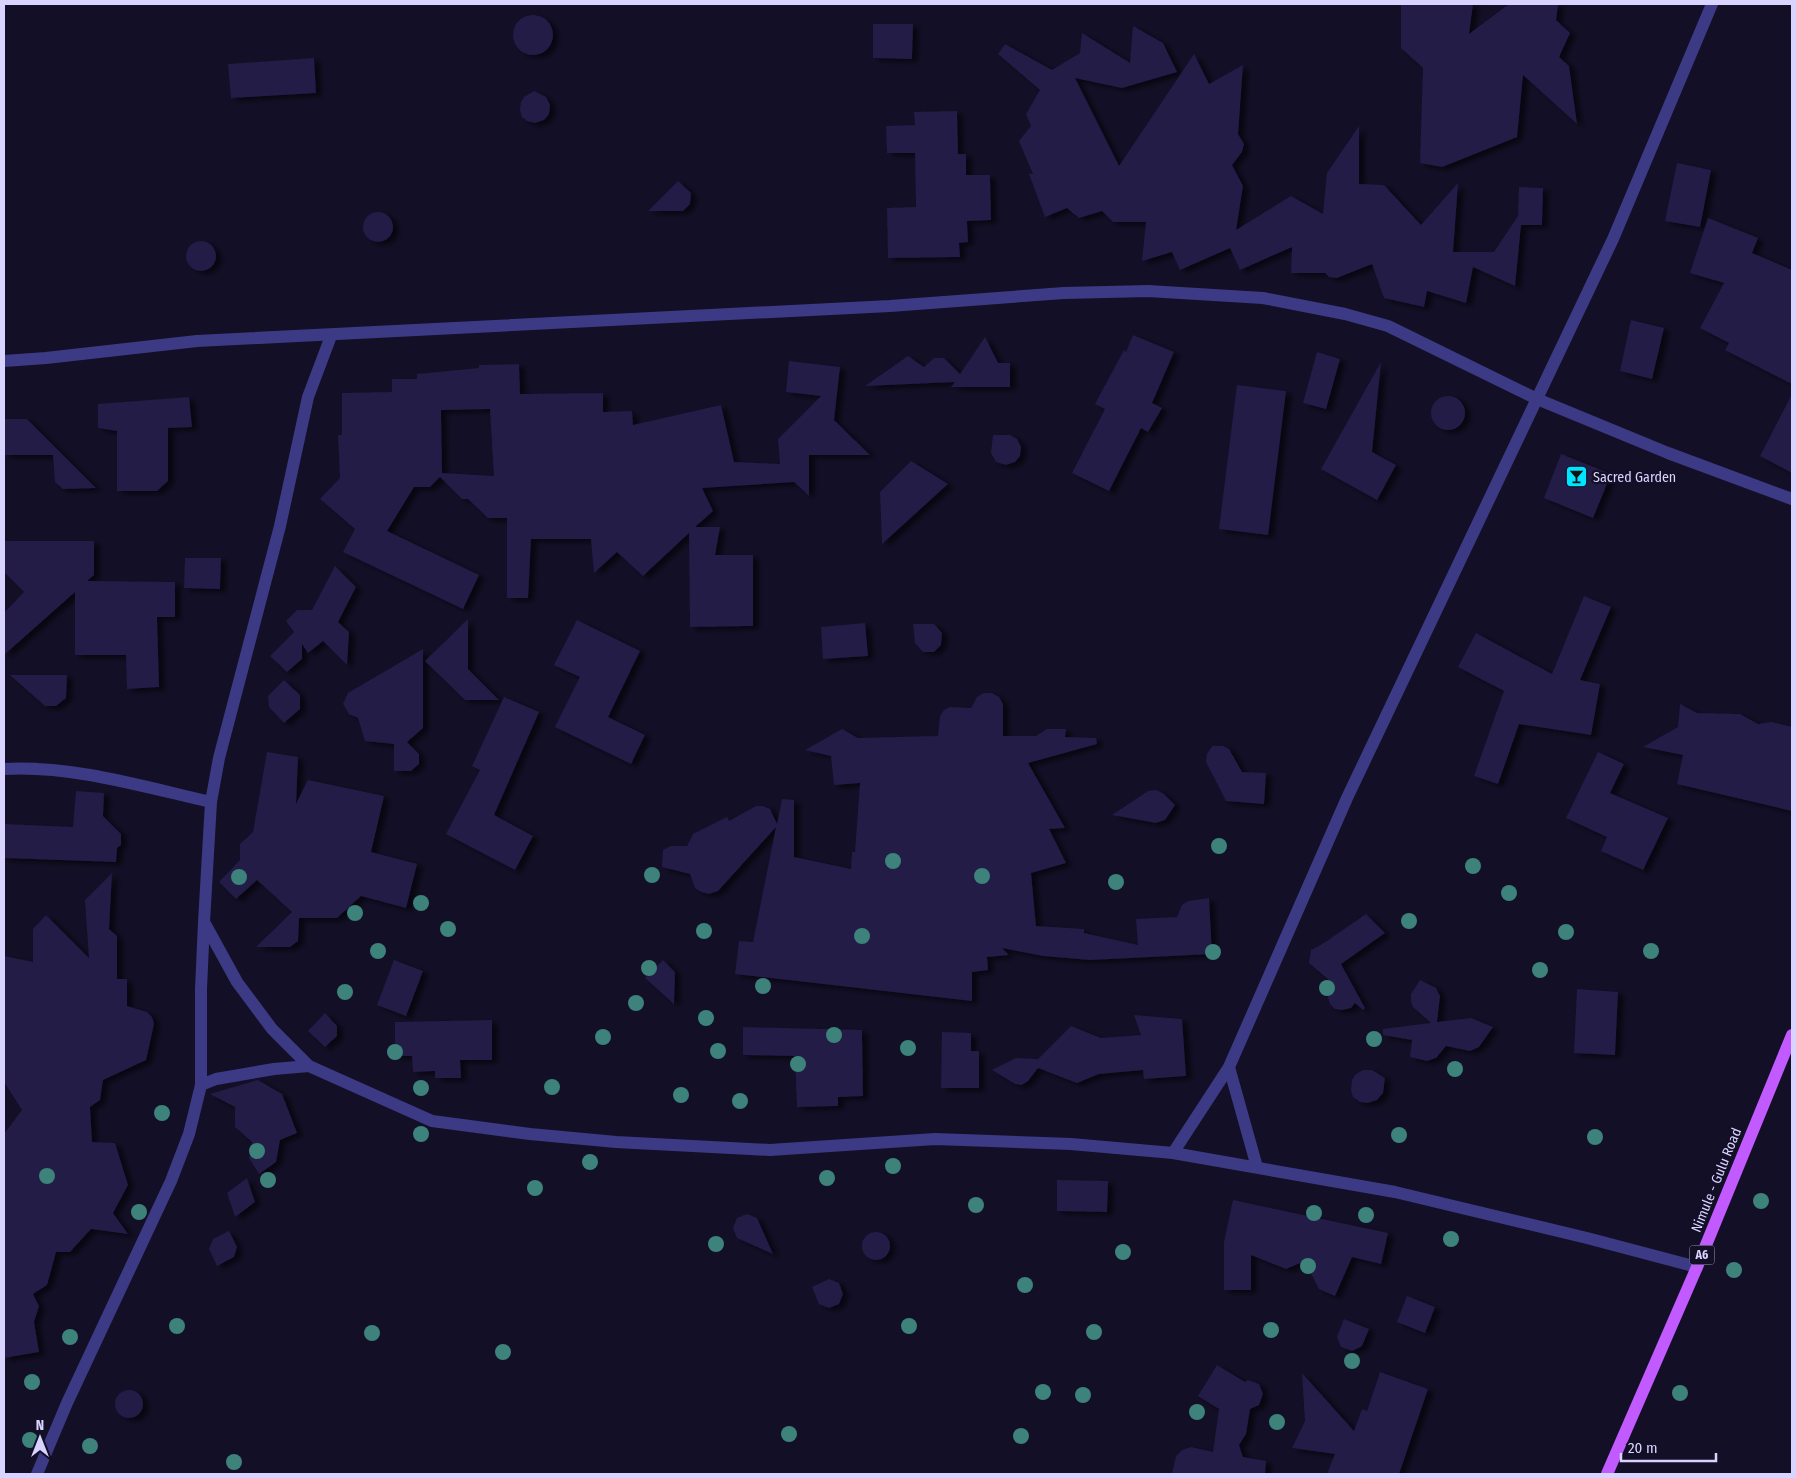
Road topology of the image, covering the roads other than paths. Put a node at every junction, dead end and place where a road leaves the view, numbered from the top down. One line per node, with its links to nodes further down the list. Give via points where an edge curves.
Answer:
1 (1712, 4): 4 (street, via 1613,240)
2 (331, 336): 3 (street, via 197,341); 4 (street, via 890,306 1064,293 1148,291 1262,298 1345,314 1388,326); 7 (street, via 308,396 280,526)
3 (4, 361)
4 (1537, 399): 5 (street); 11 (street, via 1346,798)
5 (1792, 499)
6 (4, 768): 7 (street, via 28,767 102,778)
7 (210, 802): 8 (street)
8 (204, 922): 10 (street, via 243,990 272,1029); 12 (street, via 200,990)
9 (1792, 1035): 15 (main road, Nimule - Gulu Road / A6)
10 (309, 1066): 12 (street, via 274,1069); 13 (street, via 432,1121 530,1134 770,1150 935,1139 1071,1144)
11 (1229, 1067): 13 (street); 14 (street)
12 (201, 1084): 16 (street, via 189,1134 172,1181)
13 (1173, 1153): 14 (street)
14 (1257, 1168): 15 (street, via 1395,1192)
15 (1697, 1267): 17 (main road, Nimule - Gulu Road / A6)
16 (37, 1474)
17 (1607, 1474)

